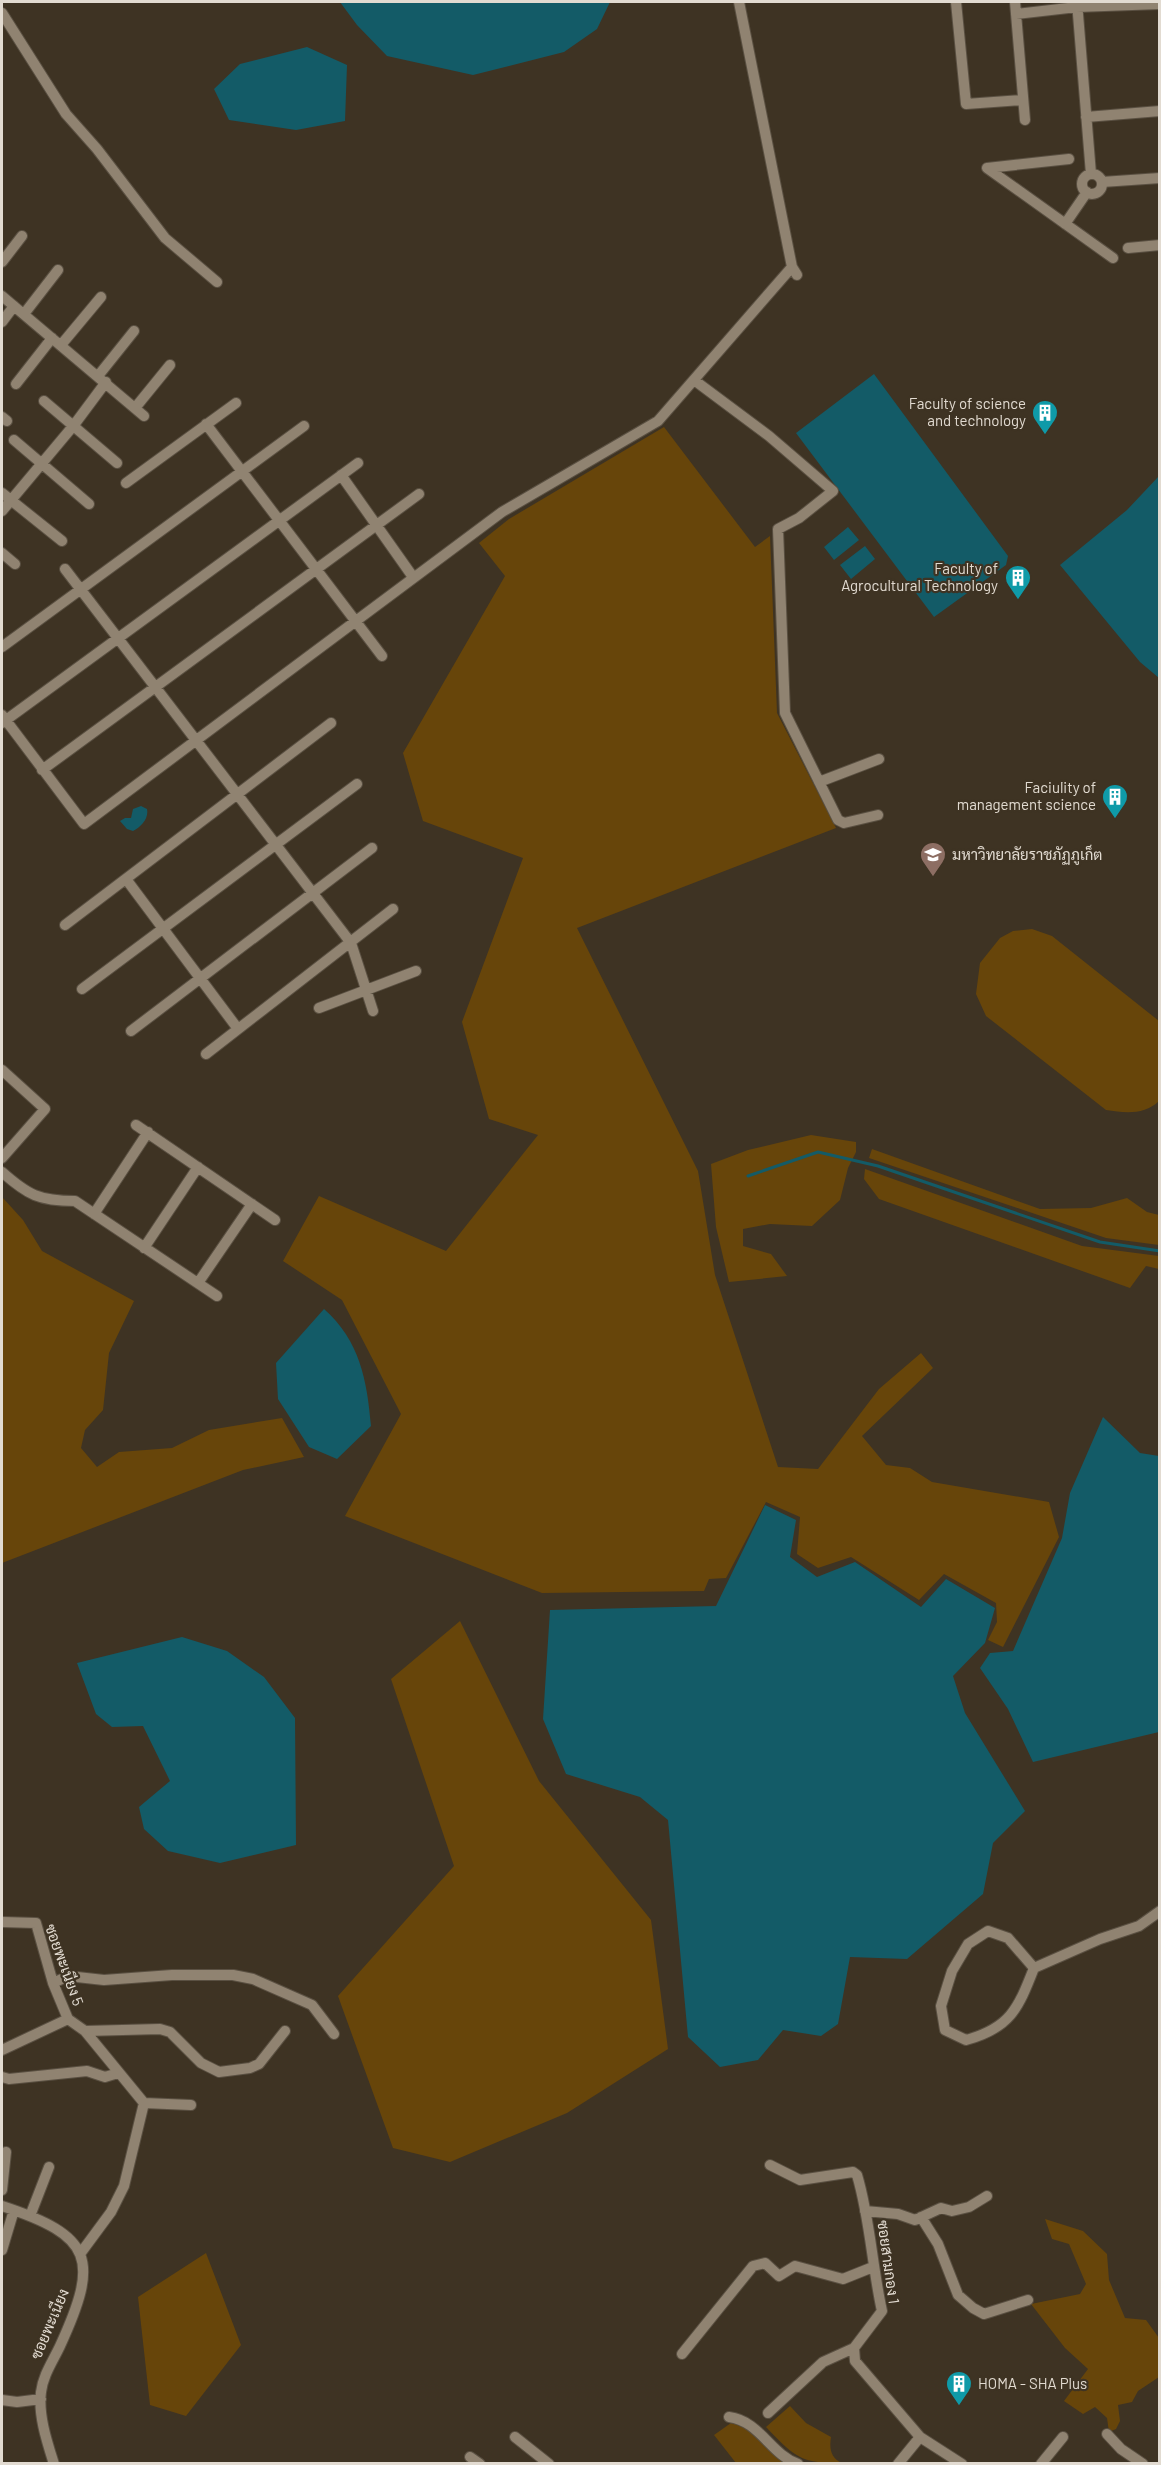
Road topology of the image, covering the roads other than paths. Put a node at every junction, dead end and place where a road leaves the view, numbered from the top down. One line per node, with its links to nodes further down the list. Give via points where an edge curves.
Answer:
1 (739, 2): 35 (street, via 794,271)
2 (956, 2): 8 (street, via 966,104)
3 (1015, 2): 7 (street)
4 (1077, 4): 5 (street); 7 (street); 10 (street)
5 (1160, 4)
6 (2, 13): 24 (street, via 66,114 165,238)
7 (1016, 14): 8 (street)
8 (1023, 100): 11 (street)
9 (1160, 111): 10 (street)
10 (1086, 117): 13 (street)
11 (1024, 120)
12 (1069, 159): 17 (street, via 987,168)
13 (1091, 174): 15 (street); 16 (street, via 1083,181)
14 (1160, 178): 15 (street)
15 (1102, 182): 16 (street, via 1098,192)
16 (1087, 192): 17 (street)
17 (1065, 224): 21 (street)
18 (22, 236): 22 (street)
19 (1160, 245): 20 (street)
20 (1128, 248)
21 (1113, 258)
22 (2, 262)
23 (58, 270): 28 (street)
24 (217, 282)
25 (2, 296): 27 (street)
26 (101, 297): 32 (street)
27 (14, 306): 28 (street); 29 (street)
28 (24, 314): 31 (street)
29 (2, 322)
30 (134, 331): 34 (street)
31 (52, 338): 32 (street); 36 (street)
32 (62, 345): 34 (street)
33 (170, 365): 39 (street)
34 (102, 379): 39 (street); 42 (street)
35 (694, 380): 63 (street, via 658,421 502,512); 75 (street, via 769,436 833,491 778,529 785,713)
36 (16, 384)
37 (44, 401): 42 (street)
38 (236, 403): 41 (street)
39 (135, 408): 40 (street)
40 (144, 416)
41 (206, 424): 48 (street); 50 (street)
42 (74, 425): 45 (street); 47 (street)
43 (304, 426): 48 (street)
44 (14, 440): 47 (street)
45 (117, 463)
46 (358, 463): 49 (street)
47 (42, 464): 53 (street); 54 (street)
48 (242, 471): 56 (street); 64 (street)
49 (341, 475): 56 (street); 57 (street)
50 (126, 483)
51 (2, 493): 53 (street)
52 (419, 494): 57 (street)
53 (11, 500): 55 (street); 58 (street)
54 (89, 504)
55 (2, 511)
56 (279, 520): 61 (street); 66 (street)
57 (377, 523): 61 (street); 63 (street)
58 (62, 541)
59 (2, 553): 60 (street)
60 (15, 564)
61 (316, 568): 65 (street); 69 (street)
62 (65, 569): 64 (street)
63 (413, 577): 65 (street)
64 (81, 589): 66 (street); 67 (street)
65 (356, 621): 68 (street); 72 (street)
66 (117, 638): 69 (street); 70 (street)
67 (2, 647)
68 (382, 656)
69 (155, 688): 72 (street); 74 (street)
70 (3, 719): 74 (street)
71 (331, 723): 77 (street)
72 (196, 740): 74 (street, via 84,824); 77 (street)
73 (879, 759): 75 (street)
74 (42, 770)
75 (819, 782): 78 (street, via 841,823)
76 (357, 784): 79 (street)
77 (237, 795): 79 (street); 81 (street)
78 (878, 815)
79 (276, 846): 82 (street); 85 (street)
80 (372, 848): 82 (street)
81 (126, 879): 84 (street); 85 (street)
82 (313, 894): 86 (street); 88 (street)
83 (393, 909): 86 (street)
84 (65, 925)
85 (163, 929): 88 (street); 89 (street)
86 (351, 943): 90 (street); 93 (street)
87 (416, 971): 90 (street)
88 (201, 979): 93 (street); 94 (street)
89 (82, 989)
90 (366, 989): 91 (street); 92 (street)
91 (319, 1008)
92 (373, 1011)
93 (238, 1029): 95 (street)
94 (131, 1031)
95 (206, 1054)
96 (2, 1070): 99 (street, via 45,1109)
97 (136, 1125): 98 (street)
98 (148, 1132): 100 (street); 103 (street)
99 (2, 1158)
100 (198, 1167): 102 (street); 105 (street)
101 (2, 1172): 103 (street, via 21,1190 48,1201 75,1201)
102 (252, 1204): 104 (street); 106 (street)
103 (94, 1214): 105 (street)
104 (274, 1220)
105 (144, 1248): 106 (street)
106 (198, 1283): 107 (street)
107 (217, 1296)
108 (1160, 1911): 110 (street, via 1139,1926)
109 (2, 1922): 111 (street, ซอยพะเนียง 5, via 36,1923)
110 (1034, 1968): 110 (street, via 1008,1938 988,1931 968,1944 952,1971 941,2006 945,2030 966,2040 1004,2025 1023,1997)
111 (53, 1983): 112 (street, ซอยพะเนียง 5); 115 (street, via 66,1977 104,1980 233,1975 253,1979 312,2006)
112 (68, 2019): 113 (street, ซอยพะเนียง 5); 116 (street)
113 (85, 2031): 114 (street, via 170,2032 201,2063 219,2072 259,2064); 117 (street, ซอยพะเนียง 5)
114 (285, 2031)
115 (334, 2034)
116 (2, 2050)
117 (118, 2073): 118 (street, via 105,2077 87,2071); 119 (street, ซอยพะเนียง 5)
118 (2, 2077)
119 (144, 2103): 120 (street); 132 (street, via 124,2186 111,2212)
120 (191, 2105)
121 (6, 2152): 124 (street)
122 (770, 2165): 128 (street, ซอยสามกอง 1, via 800,2180 855,2173)
123 (49, 2167): 129 (street)
124 (2, 2190)
125 (987, 2196): 130 (street, via 969,2207 952,2211 941,2208)
126 (2, 2206): 127 (street)
127 (14, 2210): 129 (street); 131 (street)
128 (865, 2211): 130 (street, via 915,2220); 133 (street, ซอยสามกอง 1)
129 (30, 2216): 132 (street, via 61,2230)
130 (921, 2217): 134 (street, via 964,2301 984,2314)
131 (2, 2250)
132 (80, 2254): 137 (street, ซอยพะเนียง, via 84,2276 77,2306 47,2371)
133 (873, 2267): 135 (street, ซอยสามกอง 1, via 882,2310); 136 (street, via 843,2279 795,2266 779,2276 765,2263 753,2266)
134 (1028, 2300)
135 (854, 2348): 139 (street, via 823,2362); 143 (street, via 855,2361)
136 (682, 2354)
137 (41, 2399): 138 (street); 145 (street, ซอยพะเนียง)
138 (2, 2400)
139 (768, 2413)
140 (729, 2417): 147 (street, via 741,2418 759,2430 786,2459)
141 (1107, 2434): 151 (street)
142 (515, 2437): 146 (street)
143 (920, 2437): 148 (street); 149 (street)
144 (1063, 2437): 150 (street)
145 (54, 2463)
146 (549, 2463)
147 (798, 2463)
148 (898, 2463)
149 (962, 2463)
150 (1041, 2463)
151 (1143, 2463)

